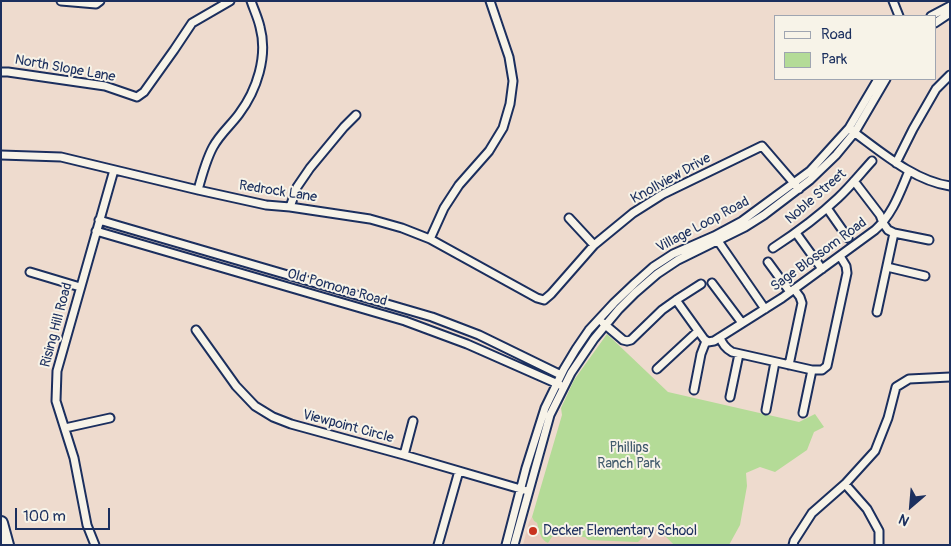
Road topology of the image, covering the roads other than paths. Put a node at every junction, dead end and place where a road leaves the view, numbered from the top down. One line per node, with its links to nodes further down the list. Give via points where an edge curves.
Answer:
1 (62, 1): 2 (street, via 96,4)
2 (100, 1)
3 (230, 1): 12 (street, North Slope Lane, via 192,23 144,92 137,97 105,86)
4 (251, 1): 26 (street, via 263,46 257,80 239,114 213,147)
5 (490, 1): 37 (street, via 509,57 513,81 510,104 503,128 444,208)
6 (893, 1): 9 (street)
7 (950, 6): 10 (street)
8 (950, 13): 11 (street)
9 (899, 15)
10 (933, 15)
11 (936, 22)
12 (1, 72)
13 (950, 75): 20 (street, via 936,89)
14 (877, 80): 17 (street, Village Loop Road)
15 (885, 80): 17 (street, Village Loop Road)
16 (356, 115): 27 (street, via 310,168 297,187)
17 (852, 130): 20 (street); 24 (street, Village Loop Road)
18 (1, 155): 21 (street, Redrock Lane, via 61,157)
19 (872, 161): 23 (street, Noble Street)
20 (896, 163): 22 (street)
21 (114, 170): 26 (street, Redrock Lane); 30 (street, Rising Hill Road)
22 (910, 171): 25 (street); 31 (street, Sage Blossom Road)
23 (854, 181): 28 (street, Noble Street); 31 (street)
24 (796, 186): 35 (street, Village Loop Road); 39 (street, Knollview Drive, via 762,146 663,194 633,213)
25 (950, 186)
26 (198, 190): 27 (street, Redrock Lane)
27 (290, 207): 37 (street, Redrock Lane, via 370,218)
28 (827, 208): 34 (street, Noble Street); 36 (street)
29 (569, 218): 39 (street)
30 (99, 220): 32 (street, Rising Hill Road); 67 (street, Old Pomona Road, via 432,317 479,335)
31 (883, 223): 33 (street); 41 (street, Sage Blossom Road)
32 (96, 231): 49 (street, Rising Hill Road); 69 (street, Old Pomona Road, via 405,322)
33 (894, 232): 38 (street); 43 (street)
34 (796, 233): 40 (street, Noble Street); 44 (street)
35 (716, 238): 53 (street); 55 (street, Village Loop Road, via 673,254 653,266); 57 (street, Village Loop Road, via 657,274)
36 (848, 238)
37 (430, 240): 51 (street, Redrock Lane)
38 (928, 240)
39 (594, 245): 51 (street, Knollview Drive, via 551,294 544,300)
40 (773, 248)
41 (840, 256): 44 (street, Sage Blossom Road); 66 (street, via 847,273 827,366 822,370)
42 (768, 262): 50 (street)
43 (886, 267): 46 (street); 54 (street)
44 (822, 269): 50 (street, Sage Blossom Road)
45 (30, 272): 49 (street)
46 (925, 276)
47 (712, 283): 56 (street)
48 (701, 284): 52 (street)
49 (80, 287): 76 (street, Rising Hill Road, via 57,371 56,402)
50 (792, 290): 53 (street, Sage Blossom Road); 64 (street, via 800,297 802,305)
51 (536, 298)
52 (676, 300): 57 (street, via 631,340 623,340); 59 (street)
53 (765, 309): 56 (street, Sage Blossom Road)
54 (877, 312)
55 (598, 320): 57 (street); 67 (street, Village Loop Road)
56 (742, 322): 60 (street, Sage Blossom Road)
57 (605, 325): 69 (street, Village Loop Road)
58 (196, 330): 77 (street, Viewpoint Circle, via 236,386 273,417)
59 (698, 331): 61 (street); 65 (street)
60 (720, 337): 61 (street, Sage Blossom Road); 62 (street, via 727,350)
61 (706, 341): 70 (street)
62 (739, 354): 63 (street); 71 (street)
63 (775, 362): 64 (street); 72 (street)
64 (789, 365): 66 (street)
65 (657, 369)
66 (812, 370): 73 (street)
67 (561, 375): 69 (street, Village Loop Road)
68 (950, 377): 79 (street, via 909,379 896,387 875,451)
69 (560, 385): 80 (street, Village Loop Road, via 545,408); 81 (street, Village Loop Road)
70 (694, 390)
71 (730, 398)
72 (766, 410)
73 (803, 413)
74 (110, 418): 76 (street)
75 (413, 421): 77 (street)
76 (65, 428): 84 (street, Rising Hill Road, via 87,525)
77 (404, 455): 78 (street, Viewpoint Circle)
78 (459, 471): 80 (street, Viewpoint Circle); 85 (street)
79 (845, 484): 88 (street, via 812,513); 89 (street, via 867,509 879,531)
80 (521, 489): 81 (street, Viewpoint Circle); 86 (street, Village Loop Road)
81 (529, 492): 87 (street, Village Loop Road)
82 (1, 523): 83 (highway)
83 (7, 545)
84 (95, 545)
85 (438, 545)
86 (506, 545)
87 (514, 545)
88 (793, 545)
89 (879, 545)

